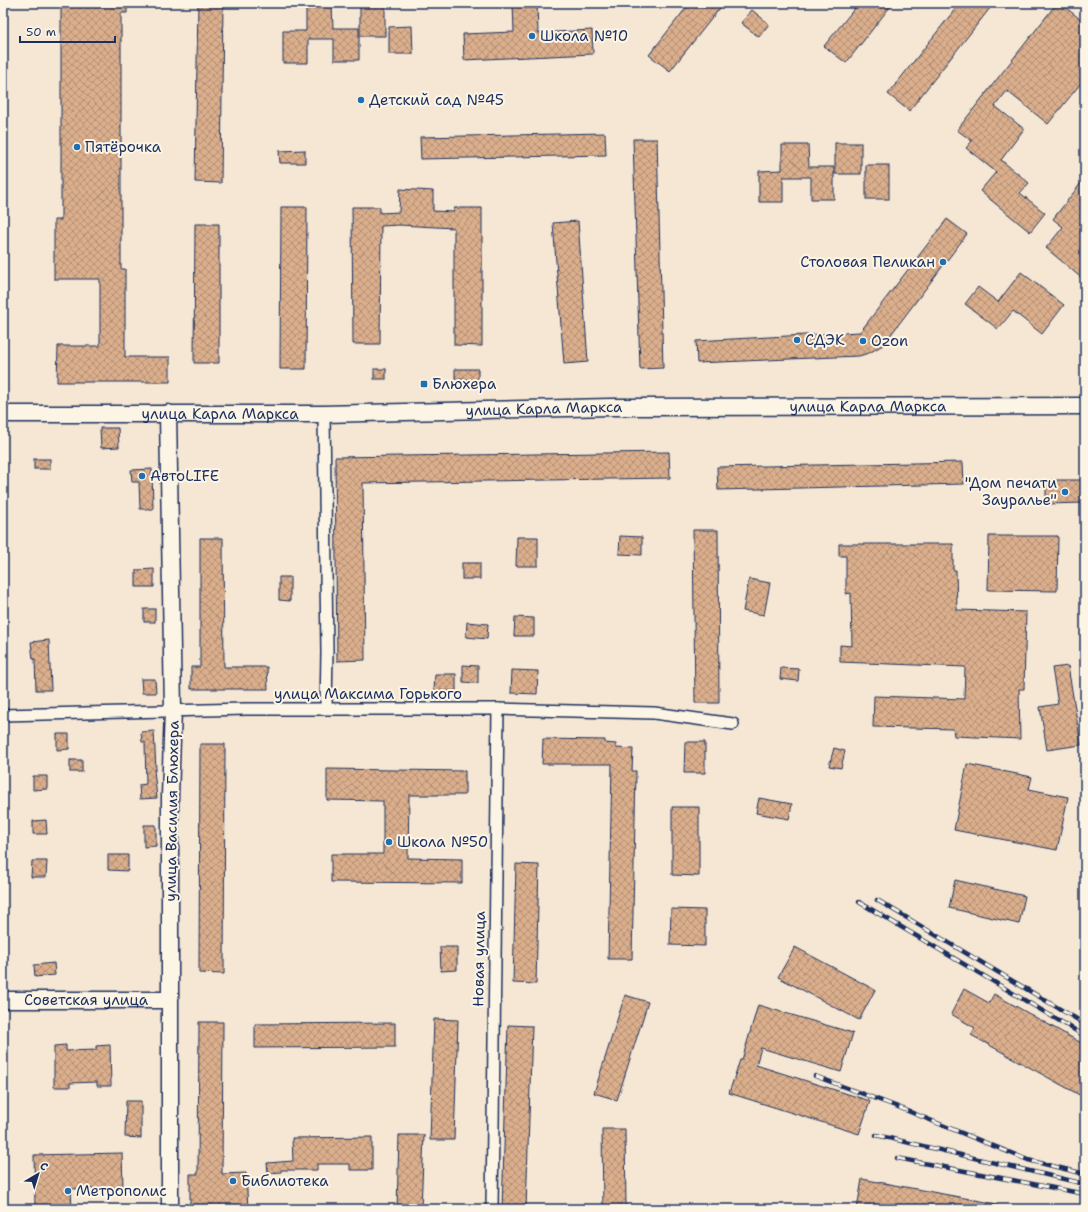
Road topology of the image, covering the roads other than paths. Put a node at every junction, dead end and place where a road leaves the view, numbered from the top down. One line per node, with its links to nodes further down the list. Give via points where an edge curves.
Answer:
1 (1085, 406): 4 (main road, улица Карла Маркса, via 610,407)
2 (168, 413): 3 (main road, улица Карла Маркса); 4 (main road, улица Карла Маркса); 7 (main road, улица Василия Блюхера)
3 (3, 414)
4 (324, 414): 5 (street)
5 (326, 708): 6 (street, улица Максима Горького); 7 (street, улица Максима Горького)
6 (498, 709): 9 (street, улица Максима Горького, via 654,713); 13 (street, Новая улица)
7 (173, 710): 8 (street, улица Максима Горького); 11 (main road, улица Василия Блюхера)
8 (3, 715)
9 (733, 724)
10 (3, 1000): 11 (main road, Советская улица)
11 (169, 1000): 12 (main road, улица Василия Блюхера)
12 (170, 1209)
13 (492, 1209)

